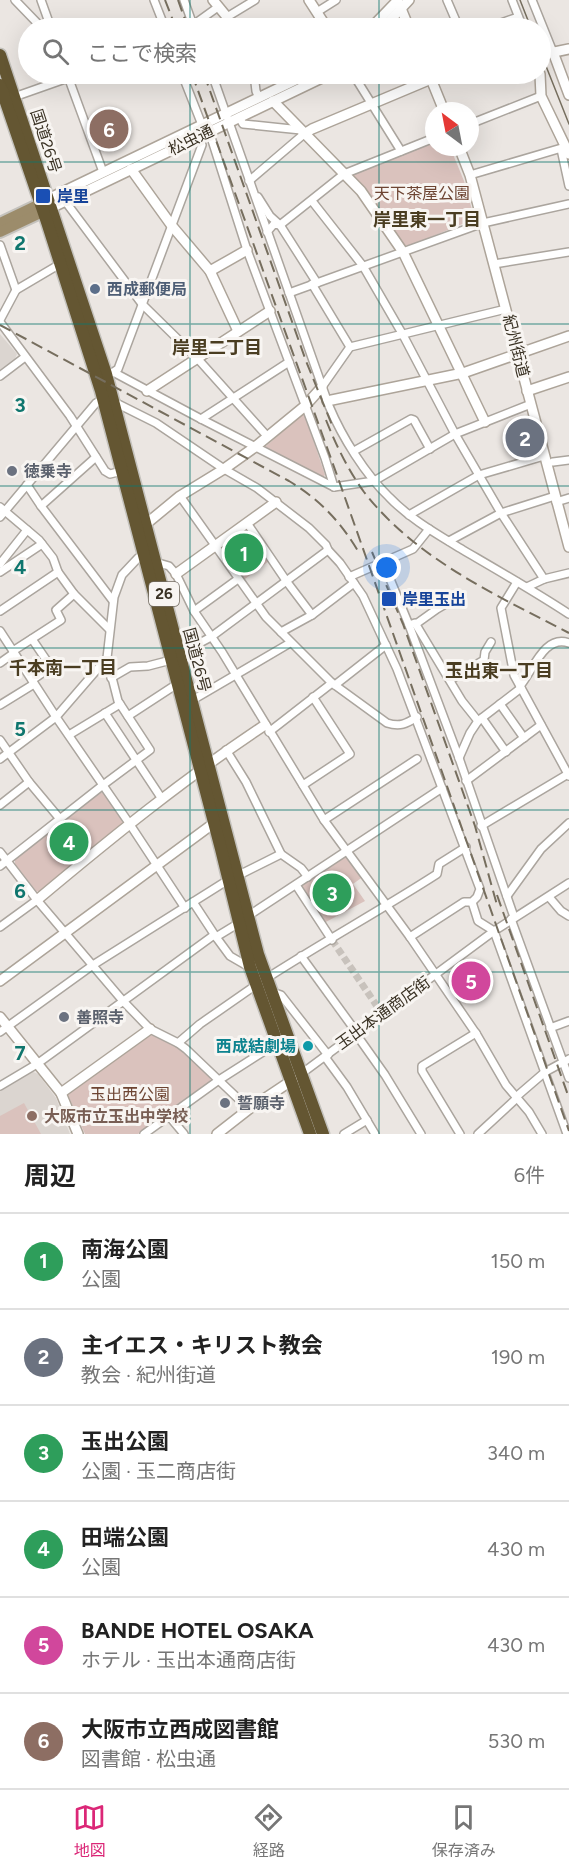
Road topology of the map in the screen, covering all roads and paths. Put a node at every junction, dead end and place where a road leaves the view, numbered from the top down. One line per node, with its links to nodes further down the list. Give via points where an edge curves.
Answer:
1 (15, 0): 18 (street)
2 (40, 0): 19 (street)
3 (154, 0): 20 (street)
4 (184, 0): 21 (street)
5 (255, 0): 16 (street)
6 (309, 0): 15 (street)
7 (336, 0): 15 (street)
8 (398, 0): 14 (street); 24 (street)
9 (409, 0): 14 (street)
10 (512, 0): 17 (street)
11 (532, 0): 28 (street)
12 (450, 1): 27 (street)
13 (216, 4): 16 (street); 22 (street)
14 (401, 10): 25 (street); 26 (street)
15 (317, 12): 23 (street)
16 (227, 17)
17 (518, 17)
18 (32, 18)
19 (47, 18)
20 (161, 18)
21 (191, 18)
22 (203, 18)
23 (321, 18)
24 (381, 18)
25 (393, 18)
26 (405, 18)
27 (456, 18)
28 (539, 18)
29 (551, 47): 31 (street)
30 (569, 49): 31 (street)
31 (553, 52): 45 (street)
32 (0, 55): 51 (highway, 国道26号 / 26)
33 (51, 84): 51 (street)
34 (71, 84): 63 (street)
35 (186, 84): 55 (street)
36 (216, 84): 52 (street)
37 (255, 84): 47 (street)
38 (288, 84): 47 (street, 松虫通)
39 (309, 84): 48 (street, 松虫通)
40 (359, 84): 50 (street)
41 (413, 84): 50 (street)
42 (433, 84): 49 (street)
43 (540, 84): 46 (street)
44 (0, 85): 51 (highway, 国道26号 / 26)
45 (568, 93)
46 (541, 96): 54 (street); 59 (street)
47 (260, 98): 52 (street, 松虫通)
48 (273, 101): 53 (street, 松虫通); 56 (street)
49 (440, 102)
50 (372, 104): 56 (street); 60 (street)
51 (7, 105): 71 (highway, 国道26号 / 26)
52 (228, 117): 53 (street, 松虫通); 55 (street, 松虫通); 66 (street)
53 (239, 117): 56 (street, via 243,124)
54 (479, 120)
55 (205, 128): 57 (street, 松虫通); 63 (street, 松虫通); 79 (street)
56 (303, 132): 64 (street); 66 (street)
57 (198, 136): 62 (street, 松虫通); 75 (street, via 202,145)
58 (425, 142): 60 (street)
59 (565, 150): 65 (street); 67 (street)
60 (401, 151): 64 (street)
61 (463, 156): 65 (street, 紀州街道)
62 (131, 169): 68 (street, 松虫通); 75 (street)
63 (103, 172): 71 (street, 松虫通)
64 (344, 174): 69 (street); 80 (street, via 361,191)
65 (470, 175): 73 (street, 紀州街道)
66 (250, 184): 74 (street); 77 (street)
67 (569, 186)
68 (65, 201): 71 (street, 松虫通); 89 (street)
69 (312, 201): 74 (street); 84 (street)
70 (569, 204): 73 (street)
71 (45, 206): 72 (main road); 76 (main road); 82 (highway, 国道26号 / 26); 103 (highway, 国道26号 / 26)
72 (0, 223)
73 (483, 223): 80 (street); 83 (street, 紀州街道)
74 (280, 225): 77 (street, via 274,224); 86 (street)
75 (172, 226): 85 (street); 89 (street)
76 (0, 232)
77 (267, 232): 88 (street)
78 (0, 245): 87 (street)
79 (247, 250): 85 (street); 91 (street)
80 (403, 252): 84 (street); 93 (street)
81 (569, 252): 83 (street)
82 (60, 264): 87 (street); 111 (highway, 国道26号 / 26)
83 (494, 264): 90 (street, 紀州街道)
84 (363, 266): 86 (street); 95 (street)
85 (210, 271): 94 (street)
86 (315, 283): 88 (street); 97 (street)
87 (16, 290): 92 (street)
88 (289, 293): 107 (street)
89 (142, 304): 100 (street); 103 (street, via 118,369)
90 (506, 309): 93 (street); 98 (street, 紀州街道)
91 (270, 311): 94 (street); 101 (street)
92 (0, 321): 99 (street)
93 (439, 326): 95 (street); 102 (street)
94 (238, 331): 100 (street)
95 (403, 334): 97 (street); 106 (street)
96 (569, 337): 98 (street)
97 (350, 347): 107 (street)
98 (518, 355): 102 (street); 109 (street, 紀州街道)
99 (25, 357): 104 (street); 117 (street)
100 (197, 358): 108 (street); 110 (street)
101 (289, 362): 110 (street); 114 (street)
102 (463, 373): 106 (street); 116 (street)
103 (111, 374): 108 (street); 111 (highway, 国道26号 / 26)
104 (0, 376)
105 (569, 376): 109 (street)
106 (428, 380): 112 (street); 118 (street)
107 (322, 387): 112 (street); 114 (street)
108 (147, 391): 115 (street)
109 (527, 391): 113 (street, 紀州街道)
110 (233, 399): 115 (street); 119 (street)
111 (109, 400): 117 (street, via 96,403); 126 (street, via 156,423); 127 (highway, 国道26号 / 26); 141 (highway, 国道26号 / 26)
112 (327, 401): 122 (street)
113 (531, 404): 116 (street); 124 (street, 紀州街道)
114 (305, 406): 119 (street); 131 (street)
115 (201, 419): 120 (street)
116 (485, 422): 118 (street)
117 (76, 426): 123 (street); 130 (street)
118 (455, 434): 121 (street); 128 (street)
119 (267, 436): 120 (street)
120 (255, 447): 126 (street); 131 (street)
121 (430, 449): 122 (street, via 411,420); 129 (street)
122 (354, 451): 129 (street)
123 (96, 457): 127 (street, via 110,474); 136 (street)
124 (548, 459): 125 (street); 128 (street); 134 (street, 紀州街道)
125 (569, 460)
126 (224, 469): 132 (street); 135 (street)
127 (122, 471): 149 (highway, 国道26号 / 26)
128 (479, 476): 138 (street); 139 (street)
129 (374, 481): 131 (street); 139 (street)
130 (27, 485): 136 (street); 137 (street)
131 (334, 487)
132 (180, 496): 141 (street); 146 (street)
133 (569, 498): 134 (street)
134 (556, 499): 138 (street); 147 (street, 紀州街道)
135 (276, 502): 140 (street); 148 (street, via 309,528)
136 (41, 506): 165 (street)
137 (2, 512): 143 (street)
138 (501, 513): 144 (street); 158 (street)
139 (409, 515): 142 (street)
140 (247, 523): 146 (street); 160 (street)
141 (146, 524): 150 (highway, 国道26号 / 26)
142 (429, 529): 144 (street); 151 (street, via 413,549)
143 (27, 530): 145 (street); 152 (street)
144 (449, 541): 161 (street)
145 (42, 544): 153 (street); 154 (street)
146 (215, 546): 156 (street); 157 (street)
147 (569, 547)
148 (328, 550): 159 (street); 160 (street)
149 (144, 555): 165 (street, via 122,576); 182 (highway, 国道26号 / 26)
150 (155, 562): 156 (street, via 169,566); 182 (highway, 国道26号 / 26)
151 (383, 562): 159 (street); 171 (street)
152 (0, 564)
153 (0, 572)
154 (58, 572): 163 (street); 167 (street)
155 (569, 573): 158 (street)
156 (176, 574): 168 (street)
157 (238, 579): 166 (street); 168 (street)
158 (544, 579): 162 (street)
159 (352, 580): 170 (street); 180 (street)
160 (287, 582): 166 (street); 170 (street)
161 (517, 582): 162 (street); 191 (street, via 501,608 514,675)
162 (527, 587): 169 (street)
163 (74, 594): 172 (street); 176 (street, via 56,610 61,620)
164 (461, 596): 171 (street)
165 (113, 601): 172 (street)
166 (256, 604): 174 (street); 175 (street)
167 (0, 610)
168 (194, 611): 175 (street)
169 (569, 614)
170 (312, 615): 174 (street)
171 (413, 625): 187 (street); 210 (street)
172 (109, 629): 183 (street)
173 (0, 631): 181 (street)
174 (281, 632): 178 (street)
175 (211, 638): 182 (street); 185 (street)
176 (32, 639): 181 (street); 188 (street, via 51,667)
177 (491, 642): 187 (street, via 484,660)
178 (290, 643): 185 (street); 190 (street)
179 (569, 643): 191 (street, via 561,641 546,648)
180 (386, 645): 190 (street); 200 (street)
181 (14, 652): 184 (street); 188 (street)
182 (175, 657): 186 (street, via 130,667); 189 (highway, 国道26号 / 26); 193 (highway, 国道26号 / 26)
183 (107, 658): 186 (street); 199 (street)
184 (0, 663)
185 (235, 675): 193 (street); 203 (street)
186 (111, 678): 194 (street)
187 (450, 680): 201 (street)
188 (33, 682): 195 (street); 199 (street)
189 (177, 684): 198 (street); 214 (highway, 国道26号 / 26)
190 (333, 684): 192 (street); 200 (street, via 387,723 397,726)
191 (521, 687): 196 (street); 202 (street)
192 (313, 698): 203 (street); 219 (street, via 350,754)
193 (191, 701): 214 (highway, 国道26号 / 26)
194 (120, 704): 197 (street); 198 (street)
195 (0, 705)
196 (500, 705): 201 (street); 205 (street)
197 (105, 713): 204 (street); 213 (street)
198 (128, 716): 213 (street, via 150,750)
199 (56, 717): 204 (street); 209 (street)
200 (417, 717): 220 (street)
201 (480, 720): 208 (street); 210 (street)
202 (542, 725): 205 (street); 215 (street)
203 (267, 728): 207 (street); 219 (street)
204 (69, 735): 218 (street)
205 (524, 738): 208 (street)
206 (0, 740): 209 (street)
207 (226, 750): 214 (street); 232 (street)
208 (506, 752): 216 (street)
209 (9, 753): 211 (street); 217 (street)
210 (459, 758): 216 (street)
211 (0, 759)
212 (417, 759): 224 (street)
213 (136, 760): 218 (street); 221 (street)
214 (203, 767): 221 (street); 226 (highway, 国道26号 / 26); 237 (highway, 国道26号 / 26)
215 (569, 775): 228 (street)
216 (466, 781): 228 (street)
217 (29, 782): 222 (street); 223 (street)
218 (104, 785): 223 (street); 225 (street)
219 (303, 785): 224 (street)
220 (442, 788): 229 (street); 230 (street)
221 (162, 799): 225 (street)
222 (0, 805)
223 (60, 819): 233 (street)
224 (324, 820): 230 (street)
225 (129, 823): 234 (street); 242 (street)
226 (214, 823): 234 (street); 237 (highway, 国道26号 / 26)
227 (569, 823): 240 (street, via 541,849)
228 (481, 826): 240 (street)
229 (466, 847): 244 (street, via 480,889); 245 (street, via 439,864 437,874)
230 (347, 850): 236 (street); 245 (street)
231 (0, 852): 233 (street)
232 (281, 854): 236 (street); 237 (street)
233 (8, 861): 235 (street); 242 (street)
234 (156, 865): 246 (street); 252 (street)
235 (0, 866)
236 (308, 877): 239 (street)
237 (233, 878): 243 (street); 249 (highway, 国道26号 / 26)
238 (569, 883): 241 (street, 玉出本通商店街)
239 (296, 885): 249 (street); 255 (street)
240 (507, 896): 248 (street)
241 (549, 897): 247 (street); 248 (street, 玉出本通商店街)
242 (37, 900): 250 (street); 252 (street)
243 (193, 902): 246 (street); 253 (street)
244 (472, 902): 251 (street, via 478,921); 254 (street, via 464,902)
245 (387, 906): 254 (street); 255 (street)
246 (185, 908): 257 (street)
247 (569, 916)
248 (512, 918): 251 (street, 玉出本通商店街); 266 (street)
249 (243, 919): 253 (street); 258 (highway, 国道26号 / 26); 261 (highway, 国道26号 / 26, via 258,954)
250 (0, 927)
251 (494, 931): 259 (street, 玉出本通商店街); 276 (street)
252 (64, 933): 257 (street); 260 (street)
253 (215, 936): 258 (street, via 230,956); 263 (street)
254 (410, 937): 259 (street)
255 (331, 939): 256 (street)
256 (301, 956): 261 (street); 270 (street)
257 (93, 965): 263 (street); 268 (street)
258 (250, 967): 261 (highway, 国道26号 / 26)
259 (435, 975): 269 (street); 270 (street, 玉出本通商店街)
260 (0, 981)
261 (261, 982): 262 (highway, 国道26号 / 26); 271 (street); 272 (highway, 国道26号 / 26)
262 (272, 992): 273 (street, via 281,995); 277 (highway, 国道26号 / 26)
263 (123, 1001): 267 (street); 275 (street)
264 (0, 1017): 268 (street)
265 (568, 1022): 266 (street)
266 (550, 1028): 274 (street)
267 (150, 1029): 271 (street); 281 (street)
268 (4, 1030): 275 (street)
269 (476, 1033): 282 (street); 295 (street, via 423,1066)
270 (356, 1034): 273 (street, 玉出本通商店街); 294 (street)
271 (178, 1043): 279 (street)
272 (277, 1043): 277 (highway, 国道26号 / 26); 279 (street)
273 (326, 1056): 277 (street, 玉出本通商店街); 285 (street)
274 (566, 1061): 276 (street); 278 (street)
275 (37, 1064): 280 (street); 281 (street)
276 (545, 1072): 282 (street); 298 (street)
277 (296, 1077): 283 (street); 286 (highway, 国道26号 / 26); 291 (highway, 国道26号 / 26)
278 (569, 1078)
279 (219, 1080): 283 (street); 284 (street)
280 (0, 1086)
281 (61, 1093): 287 (street)
282 (517, 1098): 296 (street); 297 (street)
283 (249, 1109): 290 (street)
284 (170, 1116): 288 (street); 289 (street)
285 (367, 1120): 292 (street); 293 (street)
286 (306, 1132)
287 (78, 1134)
288 (144, 1134)
289 (183, 1134)
290 (217, 1134)
291 (323, 1134)
292 (344, 1134)
293 (375, 1134)
294 (421, 1134)
295 (460, 1134)
296 (478, 1134)
297 (542, 1134)
298 (567, 1134)

